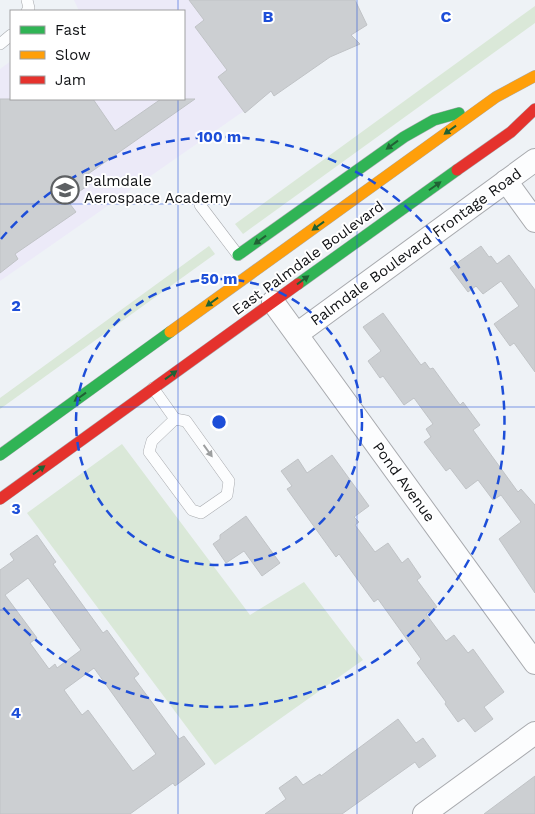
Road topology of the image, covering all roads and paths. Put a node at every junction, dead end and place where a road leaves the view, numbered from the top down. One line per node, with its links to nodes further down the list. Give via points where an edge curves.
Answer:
1 (535, 76): 2 (highway, East Palmdale Boulevard)
2 (484, 106): 8 (highway, one-way to 8, via 434,120 404,137); 9 (highway, East Palmdale Boulevard, one-way to 9)
3 (535, 109): 10 (highway, East Palmdale Boulevard, one-way to 3, via 511,132)
4 (535, 160): 5 (street, Palmdale Boulevard Frontage Road)
5 (506, 181): 7 (street); 11 (street, Palmdale Boulevard Frontage Road)
6 (200, 205): 8 (lane)
7 (535, 220)
8 (238, 255): 9 (lane)
9 (252, 274): 14 (highway, East Palmdale Boulevard, one-way to 14)
10 (273, 302): 11 (street, Pond Avenue); 12 (highway, East Palmdale Boulevard, one-way to 10)
11 (296, 334): 16 (street, Pond Avenue)
12 (153, 388): 13 (lane); 15 (highway, East Palmdale Boulevard, one-way to 12)
13 (175, 419): 13 (lane, one-way to 13, via 186,421 229,481 226,495 201,513 192,510 149,452 152,441)
14 (0, 456)
15 (0, 499)
16 (535, 663)
17 (535, 733): 18 (street)
18 (424, 814)

